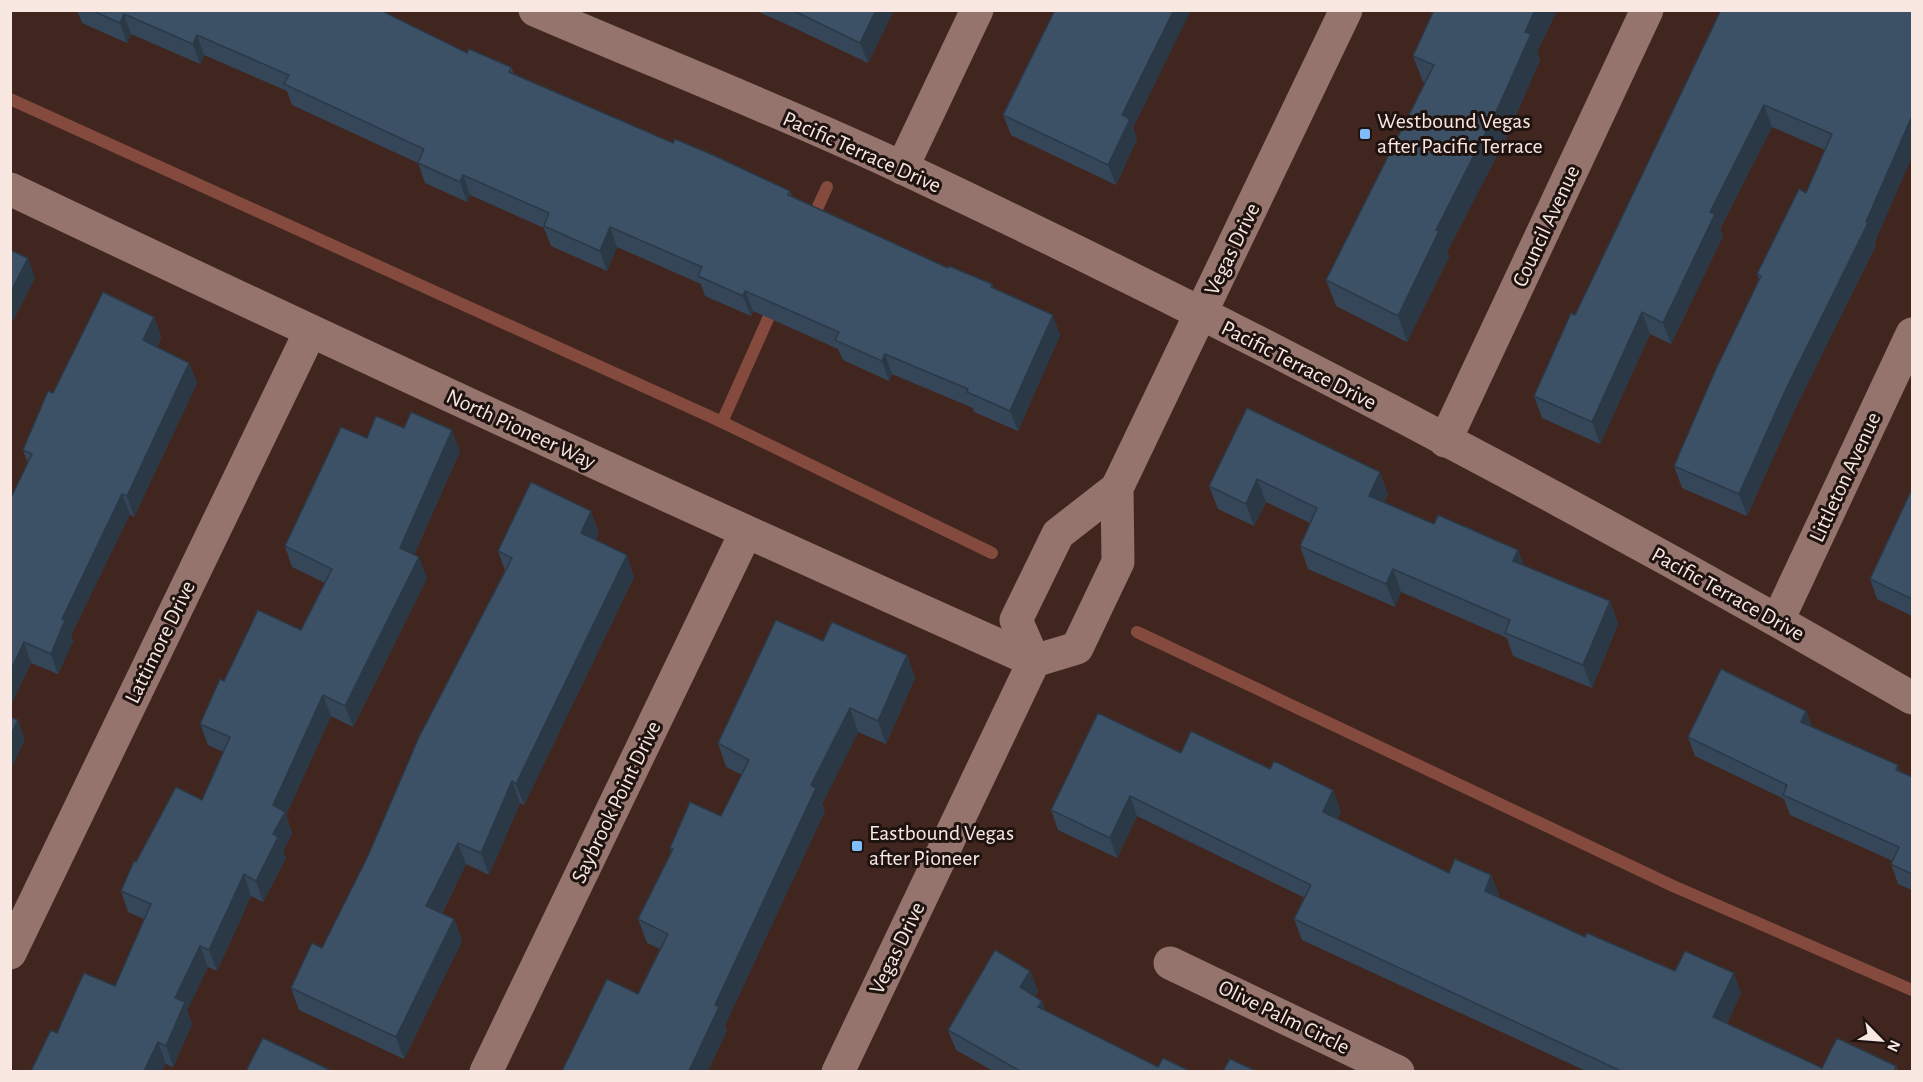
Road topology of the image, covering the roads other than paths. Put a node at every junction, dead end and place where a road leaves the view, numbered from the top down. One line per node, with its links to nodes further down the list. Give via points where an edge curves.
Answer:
1 (535, 10): 5 (street, Pacific Terrace Drive)
2 (977, 10): 5 (street)
3 (1346, 10): 7 (street, Vegas Drive)
4 (1647, 10): 10 (street, Council Avenue)
5 (902, 168): 7 (street, Pacific Terrace Drive)
6 (10, 189): 8 (street, North Pioneer Way)
7 (1200, 315): 10 (street, Pacific Terrace Drive); 11 (street, Vegas Drive)
8 (310, 332): 12 (street, North Pioneer Way); 16 (street, Lattimore Drive)
9 (1912, 334): 13 (street, Littleton Avenue)
10 (1445, 441): 13 (street, Pacific Terrace Drive)
11 (1117, 488): 14 (street, Vegas Drive, via 1118,562 1077,648); 14 (street, Vegas Drive, via 1058,534 1016,620)
12 (746, 532): 14 (street, North Pioneer Way); 18 (street, Saybrook Point Drive)
13 (1778, 620): 15 (street, Pacific Terrace Drive)
14 (1034, 661): 19 (street, Vegas Drive)
15 (1912, 698)
16 (10, 953)
17 (1170, 963): 20 (street, Olive Palm Circle)
18 (486, 1071)
19 (838, 1071)
20 (1398, 1071)

